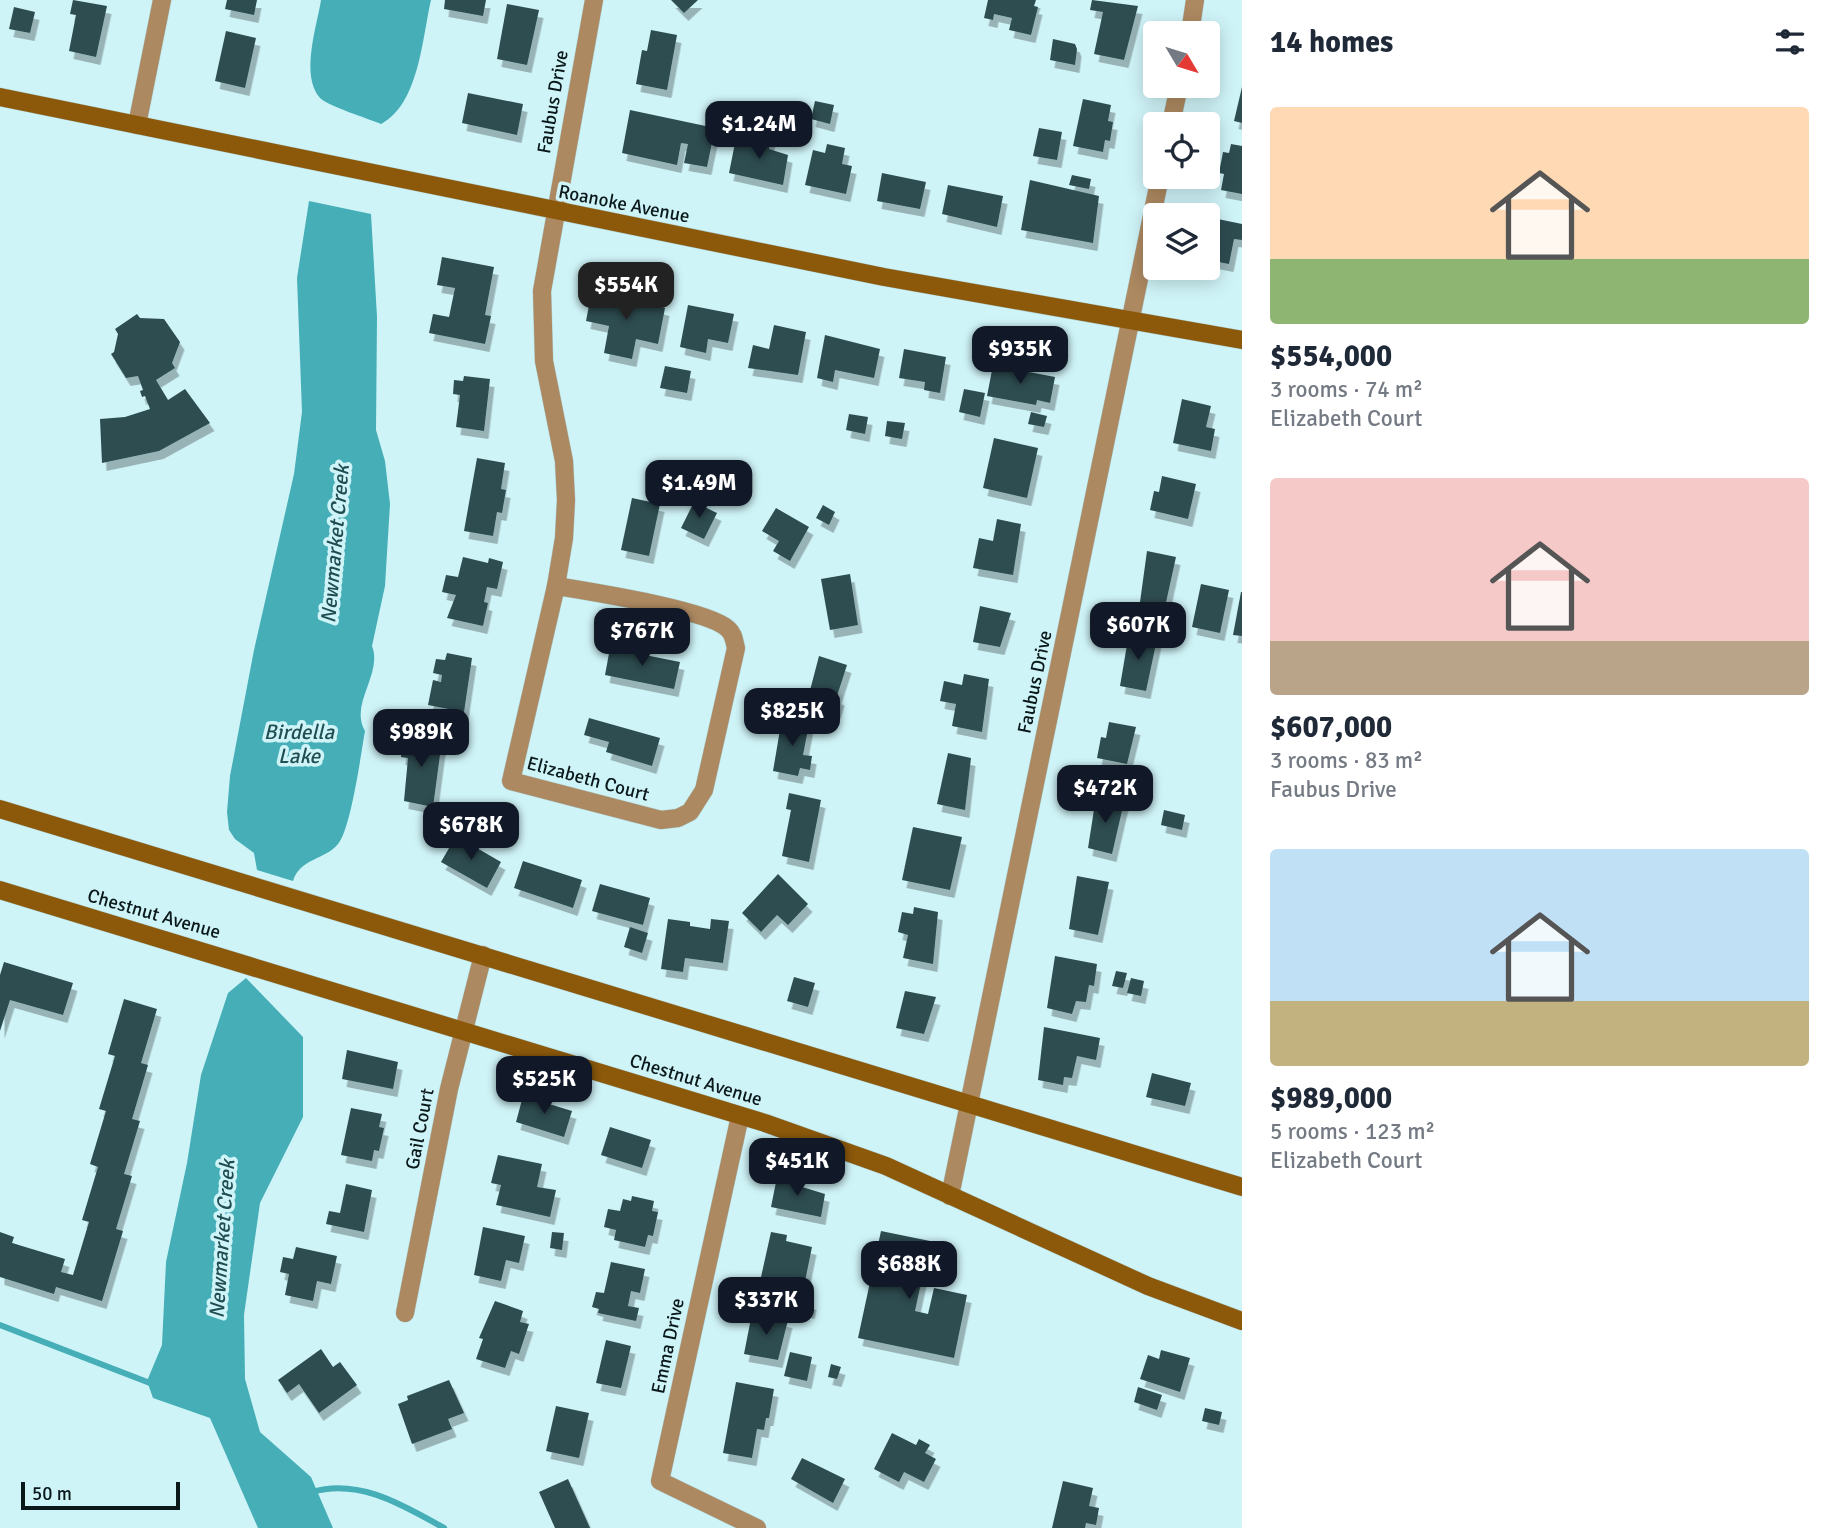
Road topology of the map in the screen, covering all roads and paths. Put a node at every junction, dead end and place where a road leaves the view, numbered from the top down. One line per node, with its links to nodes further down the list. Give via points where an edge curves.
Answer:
1 (162, 0): 6 (street)
2 (594, 0): 8 (street, Faubus Drive)
3 (1195, 0): 4 (street)
4 (1192, 21)
5 (0, 97): 6 (street, Roanoke Avenue)
6 (137, 125): 8 (street, Roanoke Avenue)
7 (1157, 189): 9 (street, Faubus Drive)
8 (555, 212): 9 (street, Roanoke Avenue); 11 (street, Elizabeth Court, via 541,326 564,461 564,538)
9 (1130, 320): 10 (street, Roanoke Avenue); 16 (street, Faubus Drive)
10 (1242, 340)
11 (556, 586): 11 (street, Elizabeth Court, via 511,781 661,820 678,818 690,811 704,790 736,648 734,638 719,623 626,597)
12 (0, 809): 14 (street)
13 (0, 890): 15 (street, Chestnut Avenue)
14 (483, 956): 15 (street, Gail Court); 16 (street)
15 (464, 1032): 17 (street, Chestnut Avenue); 20 (street, Gail Court)
16 (969, 1103): 18 (street); 19 (street, Faubus Drive)
17 (740, 1116): 19 (street, Chestnut Avenue, via 886,1166); 22 (street, Emma Drive, via 660,1480)
18 (1242, 1187)
19 (950, 1196): 21 (street, Chestnut Avenue, via 1148,1286)
20 (405, 1313)
21 (1242, 1321)
22 (757, 1528)

